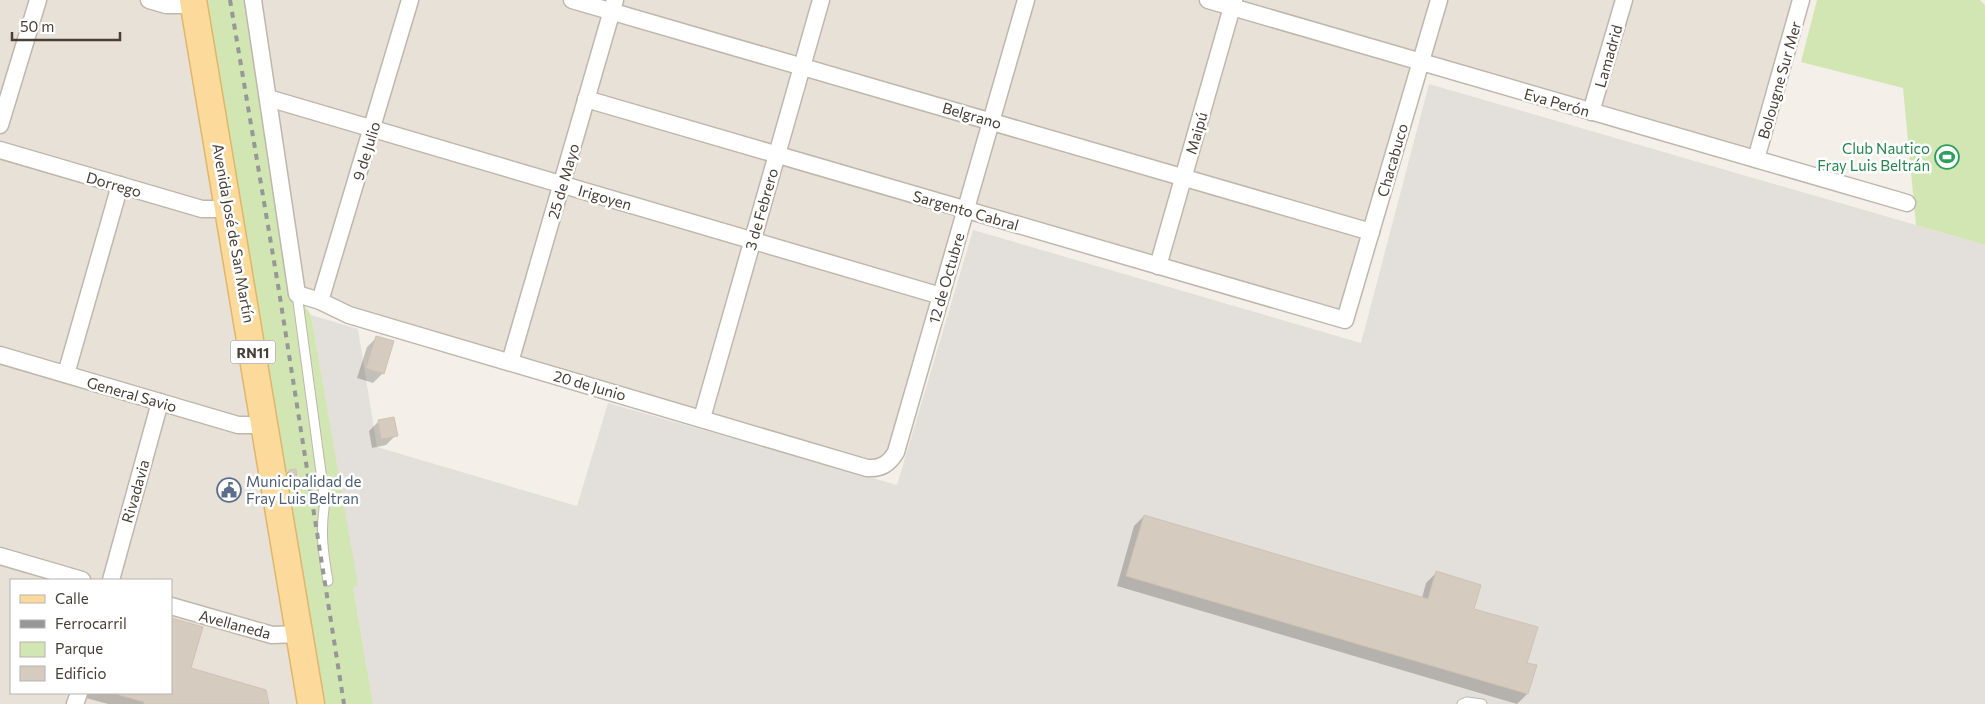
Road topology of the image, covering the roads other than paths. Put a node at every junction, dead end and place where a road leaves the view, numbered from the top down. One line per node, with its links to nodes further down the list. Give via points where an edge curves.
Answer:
1 (38, 0): 21 (street)
2 (149, 0): 12 (street, via 166,5)
3 (253, 0): 17 (street)
4 (410, 0): 22 (street, 9 de Julio)
5 (572, 0): 14 (street, Belgrano)
6 (821, 0): 16 (street, 3 de Febrero)
7 (1026, 0): 20 (street, 12 de Octubre)
8 (1208, 0): 13 (street, Eva Perón)
9 (1439, 0): 15 (street, Chacabuco)
10 (1624, 0): 19 (street, Lamadrid)
11 (1801, 0): 25 (street, Bolougne Sur Mer)
12 (194, 2): 30 (main road, Avenida José de San Martín / RN11)
13 (1233, 4): 15 (street, Eva Perón); 26 (street, Maipú)
14 (613, 6): 16 (street, Belgrano); 18 (street, 25 de Mayo)
15 (1421, 63): 19 (street, Eva Perón); 32 (street, Chacabuco)
16 (802, 67): 20 (street, Belgrano); 24 (street, 3 de Febrero)
17 (268, 98): 22 (street, Irigoyen); 35 (street)
18 (586, 99): 24 (street, Sargento Cabral); 27 (street, 25 de Mayo)
19 (1591, 112): 25 (street, Eva Perón)
20 (991, 121): 26 (street, Belgrano); 31 (street, 12 de Octubre)
21 (0, 125)
22 (373, 128): 27 (street, Irigoyen); 37 (street, 9 de Julio)
23 (0, 150): 28 (street, Dorrego)
24 (776, 155): 31 (street, Sargento Cabral); 33 (street, 3 de Febrero)
25 (1756, 159): 29 (street, Eva Perón)
26 (1184, 177): 32 (street, Belgrano); 34 (street, Maipú)
27 (562, 184): 33 (street, Irigoyen); 40 (street, 25 de Mayo)
28 (120, 185): 30 (street, Dorrego, via 202,209); 41 (street)
29 (1907, 203)
30 (230, 209): 44 (main road, Avenida José de San Martín / RN11)
31 (966, 210): 34 (street, Sargento Cabral); 36 (street, 12 de Octubre)
32 (1371, 232): 38 (street, Chacabuco)
33 (751, 240): 36 (street, Irigoyen); 43 (street, 3 de Febrero)
34 (1158, 266): 38 (street, Sargento Cabral)
35 (297, 294): 37 (street, 20 de Junio); 49 (lane, via 326,502 322,524)
36 (941, 296): 45 (street, 12 de Octubre, via 896,452)
37 (320, 301): 40 (street, 20 de Junio, via 349,315)
38 (1345, 320)
39 (0, 354): 41 (street, General Savio)
40 (510, 362): 43 (street, 20 de Junio)
41 (66, 374): 42 (street, General Savio)
42 (160, 402): 44 (street, General Savio, via 238,425); 48 (street, Rivadavia)
43 (702, 418): 45 (street, 20 de Junio, via 867,468)
44 (266, 425): 51 (main road, Avenida José de San Martín / RN11)
45 (884, 465)
46 (0, 556): 47 (street)
47 (79, 579)
48 (111, 579)
49 (328, 581)
50 (172, 606): 51 (street, Avellaneda, via 272,635)
51 (300, 634): 52 (main road, Avenida José de San Martín / RN11)
52 (311, 704)
53 (1462, 704): 54 (lane)
54 (1482, 704)

